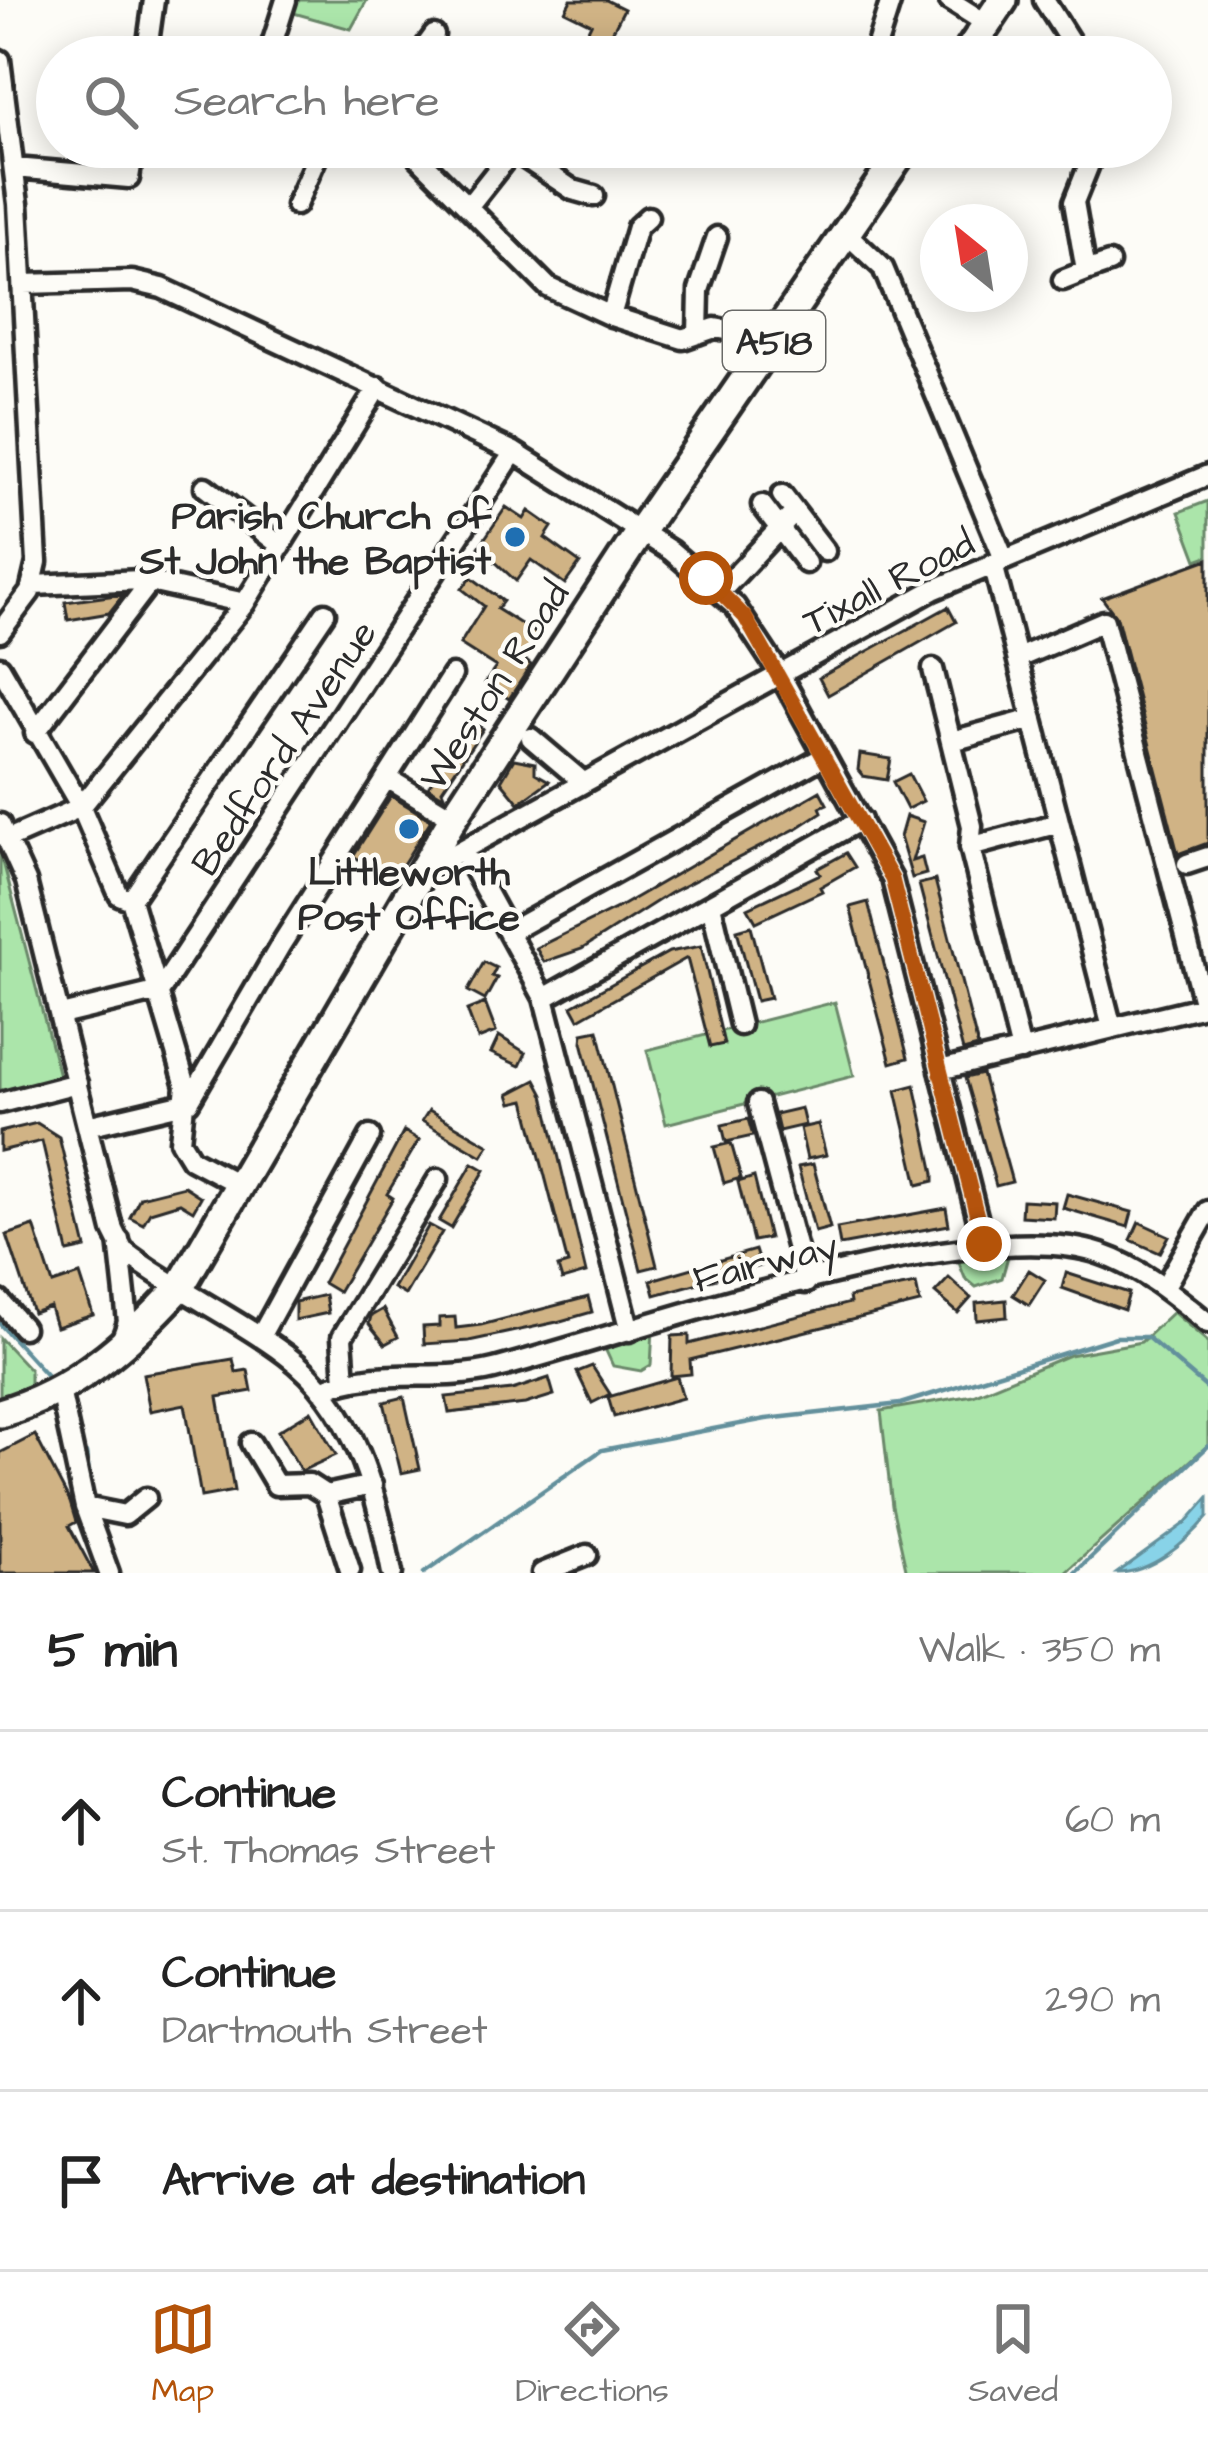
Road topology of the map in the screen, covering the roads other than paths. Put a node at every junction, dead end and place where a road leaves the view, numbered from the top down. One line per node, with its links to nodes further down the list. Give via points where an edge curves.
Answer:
1 (154, 0): 7 (street)
2 (286, 0): 8 (street)
3 (890, 0): 9 (street)
4 (949, 0): 6 (street)
5 (1044, 0): 10 (street)
6 (995, 12)
7 (149, 36)
8 (275, 36)
9 (879, 36)
10 (1067, 36)
11 (0, 60): 12 (street)
12 (2, 116): 13 (street)
13 (15, 167): 14 (street, via 129,178); 22 (street)
14 (131, 168)
15 (312, 168): 23 (street)
16 (430, 168): 24 (street)
17 (499, 168): 24 (street)
18 (540, 168): 21 (street)
19 (891, 168): 26 (highway, Weston Road / A518)
20 (1088, 168): 29 (street, via 1074,202)
21 (594, 196)
22 (9, 205): 31 (street)
23 (296, 206)
24 (468, 207): 32 (street, via 548,287)
25 (648, 218): 32 (street, via 637,227)
26 (847, 235): 34 (highway, Weston Road / A518); 46 (street, via 883,268)
27 (717, 237): 33 (street, via 699,290)
28 (1109, 263): 29 (street)
29 (1086, 271): 30 (street)
30 (1063, 280)
31 (23, 284): 35 (street, via 148,282); 49 (street)
32 (611, 316): 33 (street, via 683,339)
33 (698, 334): 34 (street, via 737,332)
34 (762, 357): 43 (highway, Weston Road / A518)
35 (378, 386): 36 (street); 44 (street)
36 (514, 452): 43 (street); 79 (street, Bedford Avenue, via 414,620)
37 (1208, 475): 46 (street, Tixall Road)
38 (205, 487): 44 (street)
39 (782, 495): 41 (street)
40 (762, 505): 42 (street)
41 (795, 512): 42 (street); 45 (street)
42 (780, 528): 47 (street); 50 (street)
43 (639, 533): 50 (street); 67 (highway, Weston Road / A518)
44 (281, 547): 51 (street)
45 (825, 551)
46 (998, 562): 54 (street); 57 (street, Tixall Road)
47 (806, 563)
48 (150, 582): 49 (street); 51 (street); 60 (street)
49 (34, 585): 53 (street)
50 (722, 591): 57 (street)
51 (245, 603): 66 (street)
52 (326, 614): 76 (street)
53 (0, 632)
54 (1018, 658): 59 (street); 83 (street, via 1104,621 1204,1006)
55 (0, 667): 60 (street)
56 (934, 669): 62 (street)
57 (780, 674): 63 (street); 65 (street, Tixall Road)
58 (452, 675): 64 (street)
59 (1033, 719): 62 (street); 69 (street)
60 (35, 733): 66 (street)
61 (531, 738): 65 (street)
62 (952, 741): 71 (street)
63 (824, 756): 68 (street); 78 (street)
64 (388, 778): 67 (street); 89 (street)
65 (583, 782): 72 (street, Tixall Road)
66 (81, 807): 70 (street); 76 (street, via 119,895)
67 (453, 818): 75 (highway, Weston Road / A518)
68 (861, 820): 77 (street); 85 (street, via 896,891)
69 (1059, 823): 71 (street); 83 (street)
70 (4, 832): 81 (street, via 26,881)
71 (970, 847): 84 (street)
72 (463, 850): 75 (street, Tixall Road); 78 (street)
73 (1208, 857): 74 (street)
74 (1187, 864)
75 (419, 873): 93 (highway, Weston Road / A518)
76 (131, 900): 79 (street)
77 (711, 905): 80 (street); 82 (street)
78 (509, 932): 80 (street)
79 (160, 991): 81 (street); 89 (street, via 186,1086)
80 (544, 998): 103 (street)
81 (61, 1015): 86 (street)
82 (740, 1025)
83 (1112, 1028): 84 (street)
84 (1021, 1051): 85 (street)
85 (940, 1070): 96 (street)
86 (77, 1083): 87 (street); 90 (street)
87 (0, 1103)
88 (758, 1103): 97 (street)
89 (184, 1108): 90 (street); 93 (street, via 180,1141 191,1159)
90 (88, 1126): 95 (street)
91 (370, 1136): 104 (street)
92 (438, 1179): 106 (street, via 342,1336)
93 (240, 1185): 98 (highway, Weston Road / A518)
94 (1208, 1211): 99 (street)
95 (119, 1240): 98 (street); 105 (street, via 128,1322)
96 (984, 1244): 97 (street, Fairway); 99 (street, Fairway, via 1099,1253)
97 (806, 1283): 103 (street, Fairway)
98 (180, 1287): 104 (street); 105 (highway, Weston Road)
99 (1164, 1288): 101 (street, Fairway)
100 (0, 1301): 102 (street)
101 (1208, 1323)
102 (23, 1328)
103 (630, 1331): 106 (street, Fairway, via 488,1370)
104 (260, 1337): 108 (street)
105 (119, 1349): 107 (highway, Weston Road)
106 (345, 1381): 108 (street, Fairway)
107 (60, 1390): 109 (highway, Weston Road); 116 (street)
108 (322, 1390): 112 (street)
109 (0, 1413)
110 (251, 1443): 111 (street)
111 (276, 1485): 113 (street, via 309,1484); 115 (street)
112 (371, 1485): 113 (street); 120 (street)
113 (326, 1495): 118 (street)
114 (146, 1498): 116 (street, via 125,1515)
115 (258, 1500)
116 (86, 1507): 119 (street)
117 (587, 1556): 121 (street)
118 (350, 1570)
119 (109, 1573)
120 (392, 1573)
121 (542, 1573)

